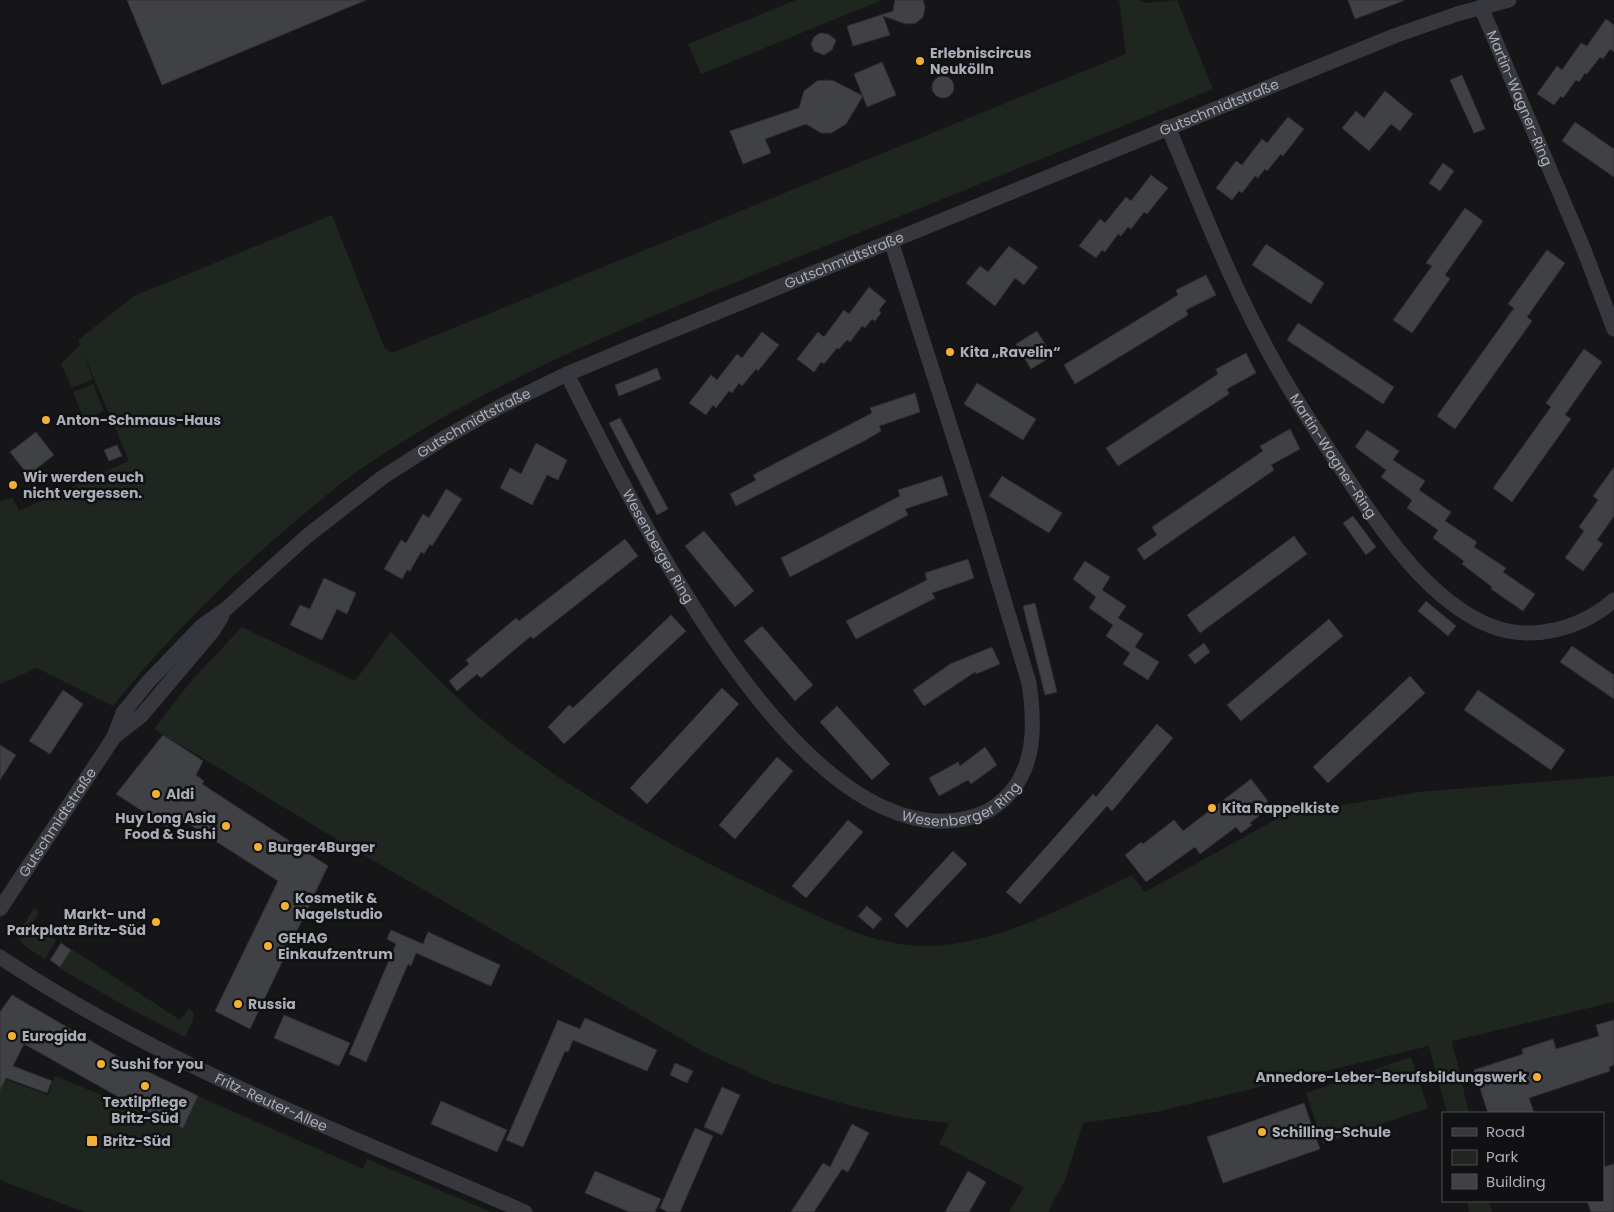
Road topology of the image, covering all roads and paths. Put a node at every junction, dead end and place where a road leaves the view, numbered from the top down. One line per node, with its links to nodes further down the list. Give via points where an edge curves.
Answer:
1 (1508, 0): 2 (street, Gutschmidtstraße)
2 (1481, 7): 3 (street, Gutschmidtstraße, via 1394,36); 5 (street, Martin-Wagner-Ring)
3 (1168, 128): 4 (street, Gutschmidtstraße); 7 (street, Martin-Wagner-Ring, via 1231,275 1282,374 1363,502 1415,568 1456,606 1474,618 1507,631 1532,633 1566,627 1591,617)
4 (891, 241): 6 (street, Gutschmidtstraße); 6 (street, Wesenberger Ring, via 984,532 1030,692 1034,735 1023,773 1002,801 978,815 935,822 898,814 851,791 802,747 742,677 667,566)
5 (1614, 329)
6 (567, 374): 8 (street, Gutschmidtstraße, via 491,412 383,477 295,546 227,608 202,626 123,713 114,737)
7 (1614, 600)
8 (0, 909)
9 (0, 957): 10 (street, Fritz-Reuter-Allee, via 106,1022 204,1073)
10 (525, 1212)

